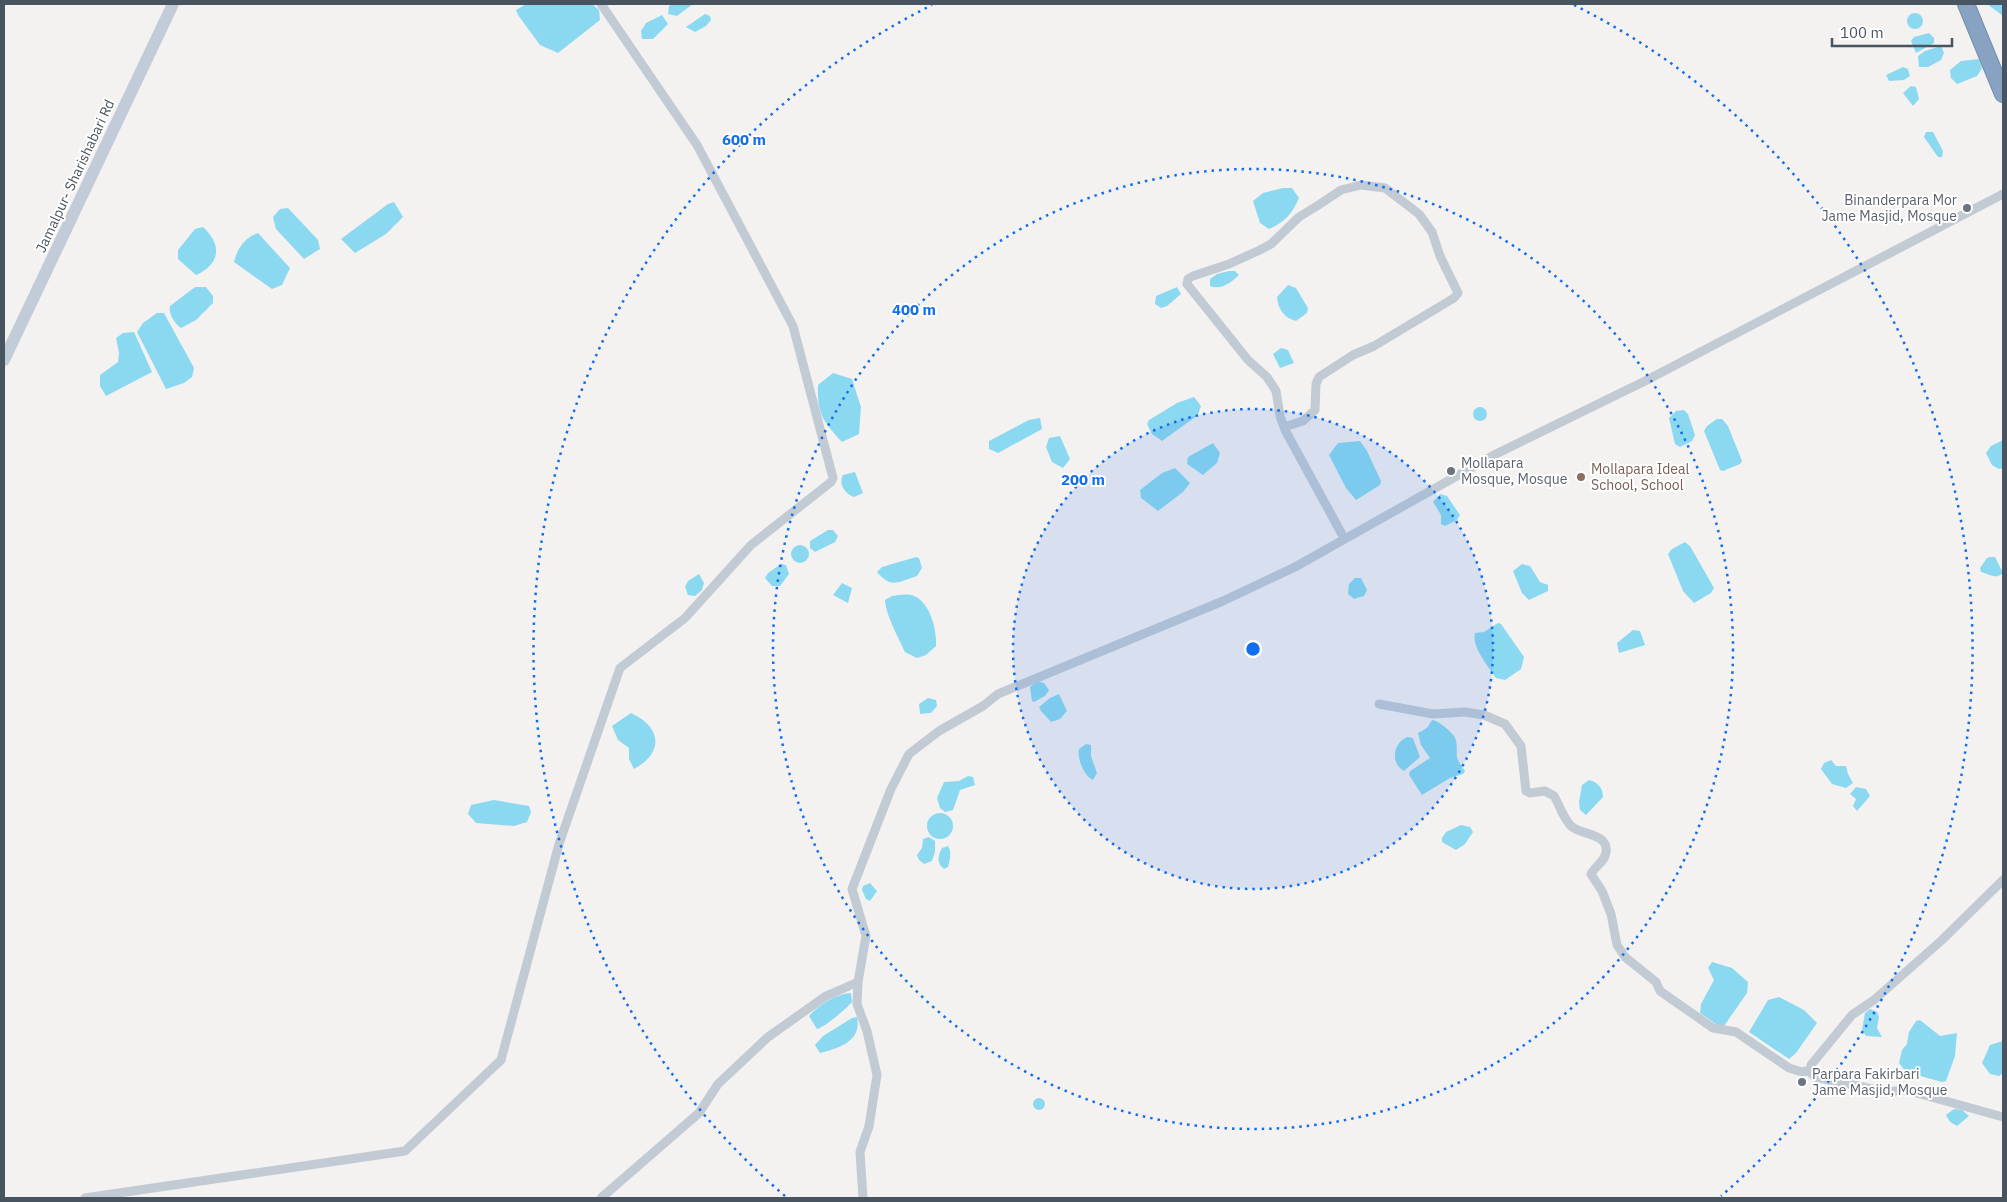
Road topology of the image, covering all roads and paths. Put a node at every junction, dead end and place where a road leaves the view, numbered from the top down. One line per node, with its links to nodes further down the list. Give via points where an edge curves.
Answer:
1 (173, 4): 6 (main road, Jamalpur- Sharishabari Rd)
2 (601, 4): 14 (street, via 697,145 794,326 833,478 751,545 684,618 620,668 559,844 501,1060 405,1151)
3 (1966, 4): 4 (highway)
4 (2003, 94)
5 (2003, 194): 8 (street, via 1645,381 1496,454)
6 (4, 360)
7 (1284, 427): 7 (street, via 1276,391 1267,377 1216,324 1191,291 1188,279 1271,244 1299,217 1341,190 1362,185 1385,188 1425,222 1458,293 1320,377 1316,384 1316,410 1303,421); 8 (street)
8 (1344, 538): 11 (street, via 1295,568 1223,601 998,694 909,754 891,789 852,889 866,936)
9 (1380, 704): 12 (street, via 1433,714 1465,712 1484,715 1510,728 1520,746 1526,791 1544,791 1554,796 1573,828 1605,844 1605,856 1592,874 1606,902 1614,936 1624,956 1648,974 1667,997 1713,1028 1736,1032 1794,1070)
10 (2003, 880): 12 (street, via 1942,940 1874,1000 1852,1015 1811,1065)
11 (858, 982): 16 (street, via 826,996 768,1037 718,1084 699,1113); 17 (street, via 857,1004 877,1075 869,1126 860,1152)
12 (1811, 1070): 13 (street, via 1815,1077 1846,1085 1886,1092 1906,1090)
13 (2003, 1117)
14 (127, 1195): 15 (street)
15 (85, 1198)
16 (601, 1198)
17 (863, 1198)

